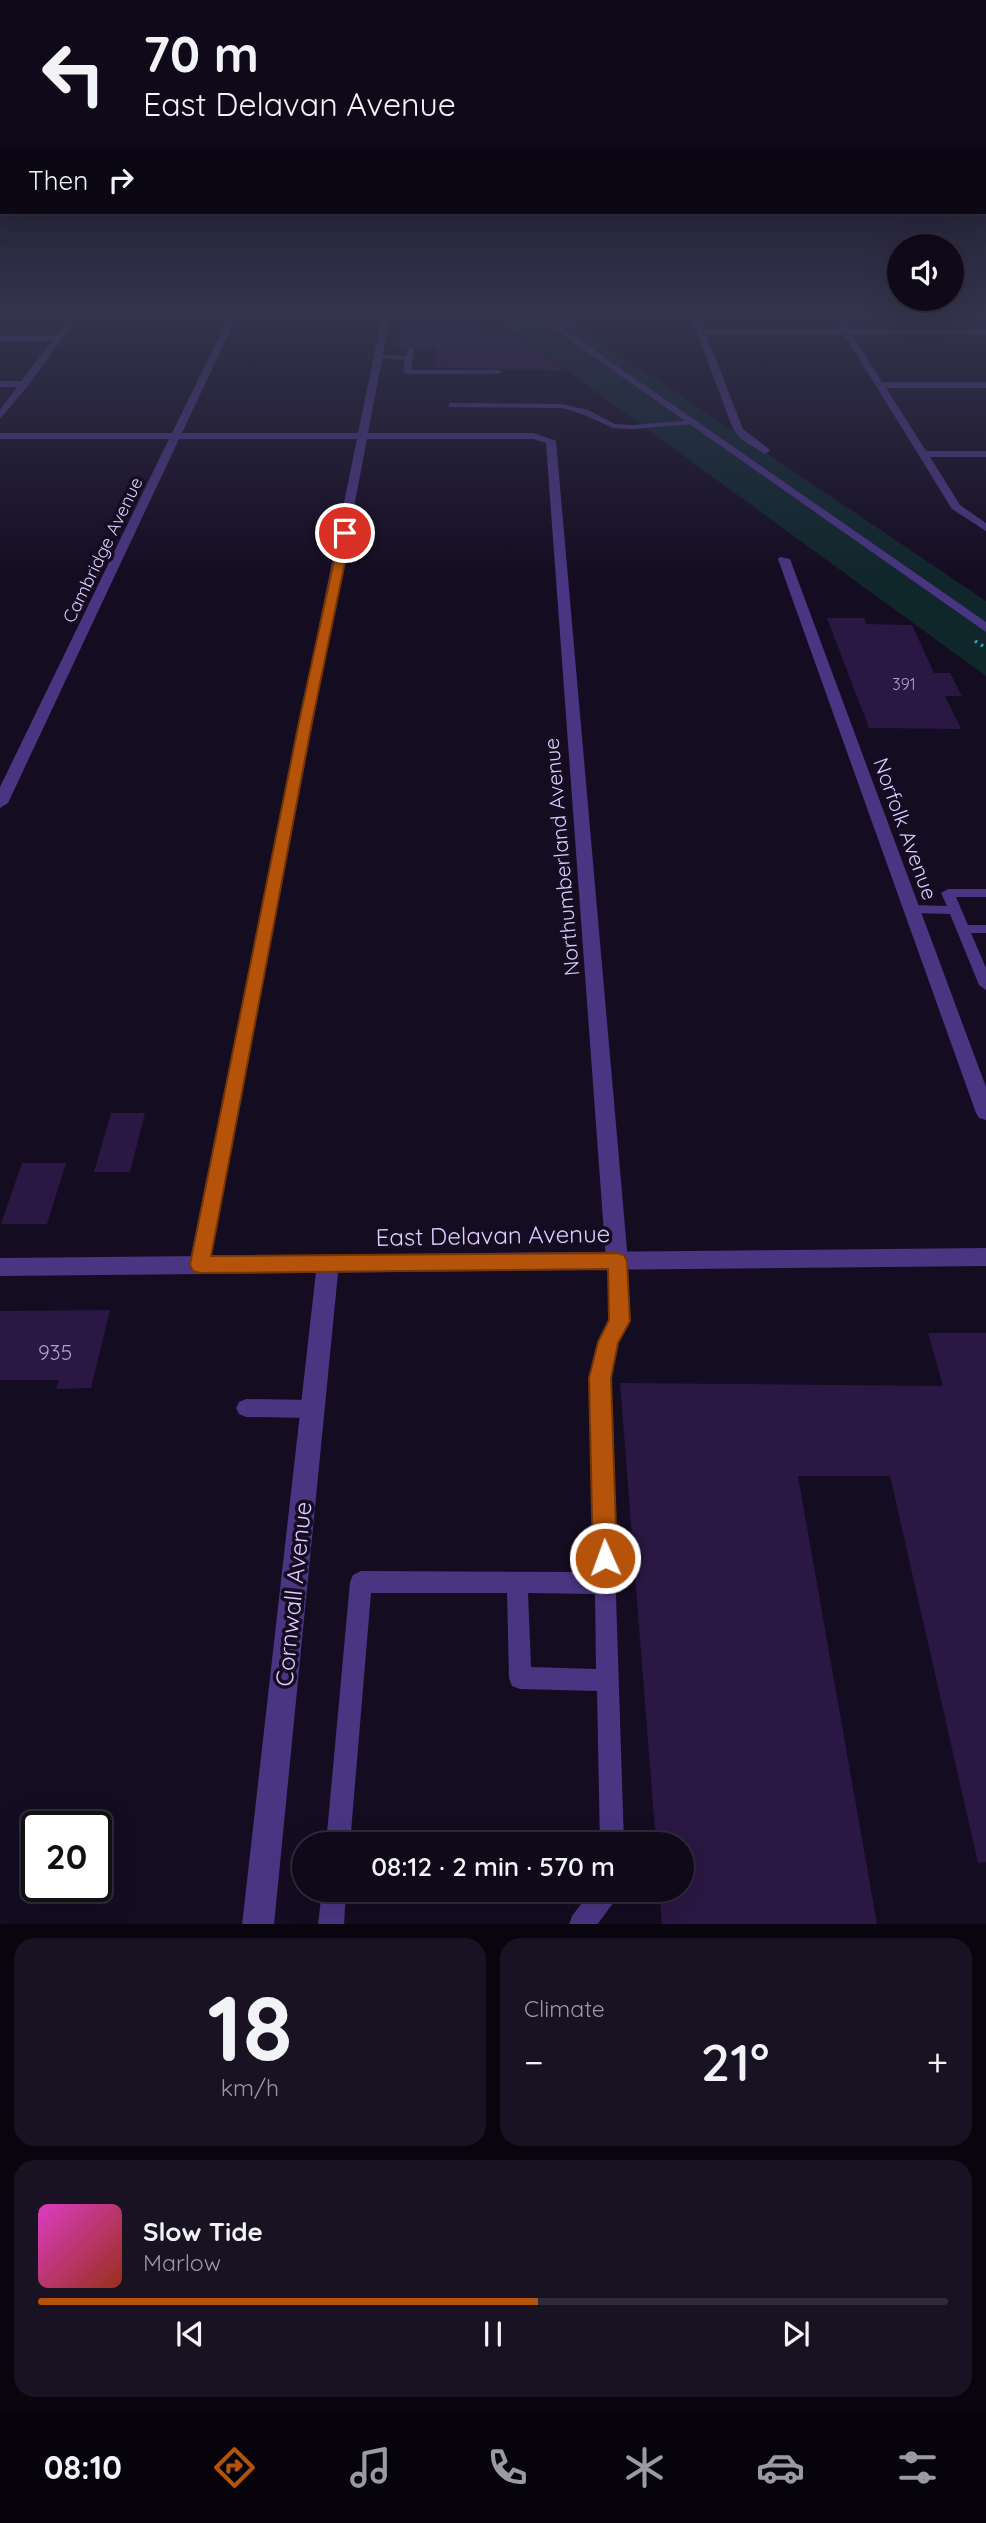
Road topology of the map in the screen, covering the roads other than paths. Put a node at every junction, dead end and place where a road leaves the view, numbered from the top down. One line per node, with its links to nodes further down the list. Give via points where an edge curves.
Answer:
1 (11, 402): 10 (street)
2 (193, 402): 13 (street, Cambridge Avenue)
3 (371, 402): 14 (street)
4 (517, 402): 9 (lane)
5 (539, 402): 11 (lane, via 585,412 613,426)
6 (664, 402): 11 (street)
7 (728, 402): 15 (street, via 744,438)
8 (890, 402): 16 (street)
9 (452, 405)
10 (0, 416)
11 (693, 422): 20 (street)
12 (0, 436): 13 (street)
13 (177, 436): 14 (street); 21 (street, Cambridge Avenue)
14 (364, 436): 31 (street, Northumberland Avenue, via 541,436 551,441); 33 (street)
15 (765, 451)
16 (923, 454): 17 (street); 18 (street, via 959,511)
17 (986, 454)
18 (986, 528)
19 (784, 559): 23 (street, Norfolk Avenue)
20 (986, 628)
21 (0, 803)
22 (986, 893): 24 (lane, via 948,893)
23 (912, 909): 24 (lane); 29 (street, Norfolk Avenue)
24 (957, 910): 25 (lane)
25 (963, 929): 26 (lane); 27 (lane)
26 (986, 929)
27 (983, 968): 28 (lane)
28 (986, 985)
29 (986, 1113)
30 (986, 1257): 31 (street, East Delavan Avenue)
31 (617, 1261): 32 (street, East Delavan Avenue); 38 (lane, via 619,1321 608,1342 600,1378)
32 (328, 1264): 33 (street, East Delavan Avenue); 36 (street, Cornwall Avenue)
33 (200, 1265): 34 (street, East Delavan Avenue)
34 (0, 1267)
35 (246, 1408): 36 (lane)
36 (313, 1409): 44 (street, Cornwall Avenue)
37 (517, 1583): 38 (lane); 39 (lane, via 520,1678); 40 (lane, via 361,1583)
38 (606, 1583): 39 (lane)
39 (608, 1680): 41 (lane)
40 (339, 1832)
41 (612, 1832)
42 (333, 1902): 45 (lane)
43 (598, 1902): 46 (lane)
44 (258, 1924)
45 (331, 1924)
46 (581, 1924)

